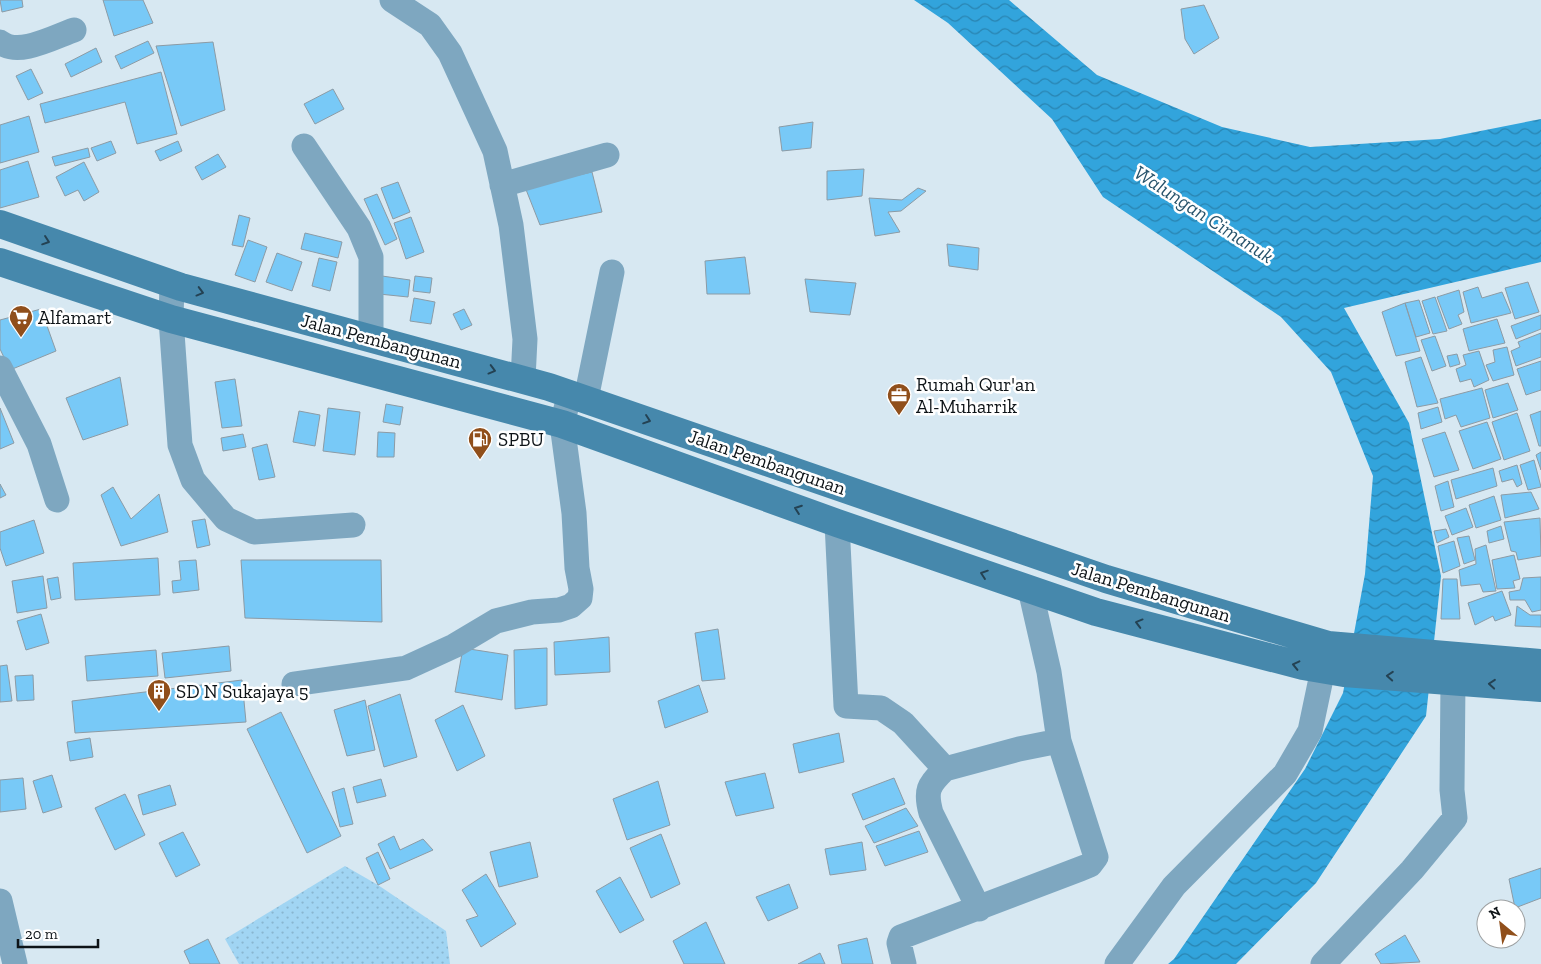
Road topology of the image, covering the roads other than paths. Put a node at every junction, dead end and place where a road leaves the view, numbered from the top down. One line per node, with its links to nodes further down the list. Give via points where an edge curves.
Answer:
1 (392, 0): 6 (street, via 430,25 450,53 495,151)
2 (74, 30): 3 (street, via 20,48 7,48)
3 (0, 42)
4 (304, 146): 12 (street, via 360,228 372,257)
5 (607, 155): 6 (street)
6 (502, 184): 14 (street, via 511,225 525,339)
7 (0, 224): 10 (main road, Jalan Pembangunan, one-way to 10)
8 (4, 269): 11 (main road, Jalan Pembangunan)
9 (612, 272): 15 (street)
10 (172, 284): 11 (street); 12 (main road, Jalan Pembangunan, one-way to 12)
11 (171, 320): 16 (main road, Jalan Pembangunan); 19 (street, via 180,445 193,480 226,519 254,532)
12 (371, 338): 14 (main road, Jalan Pembangunan, one-way to 14)
13 (0, 368): 17 (street, via 39,444)
14 (523, 379): 15 (main road, Jalan Pembangunan)
15 (578, 396): 16 (street); 21 (main road, Jalan Pembangunan, one-way to 21)
16 (562, 424): 18 (main road, Jalan Pembangunan, one-way to 16); 24 (street, via 580,598 559,610 532,612 496,621 454,646 406,668)
17 (57, 500)
18 (837, 523): 20 (main road, Jalan Pembangunan, one-way to 18); 27 (street, via 846,706 882,708 903,723)
19 (353, 525)
20 (1030, 590): 21 (main road, Jalan Pembangunan, one-way to 20, via 1285,662 1105,614); 26 (street, via 1049,672)
21 (1336, 659): 23 (main road, Jalan Pembangunan); 32 (street, via 1310,731 1285,774 1174,886)
22 (1541, 664): 23 (main road, Jalan Pembangunan)
23 (1442, 672): 25 (main road, Jalan Pembangunan, one-way to 23); 33 (street, via 1455,818 1412,870)
24 (294, 684)
25 (1541, 688)
26 (1059, 741): 27 (street); 29 (street, via 1096,857 1080,870)
27 (945, 769): 29 (street, via 931,782 927,798 931,813)
28 (0, 900): 30 (street)
29 (979, 910): 31 (street, via 901,937 899,943)
30 (15, 964)
31 (904, 964)
32 (1118, 964)
33 (1323, 964)

